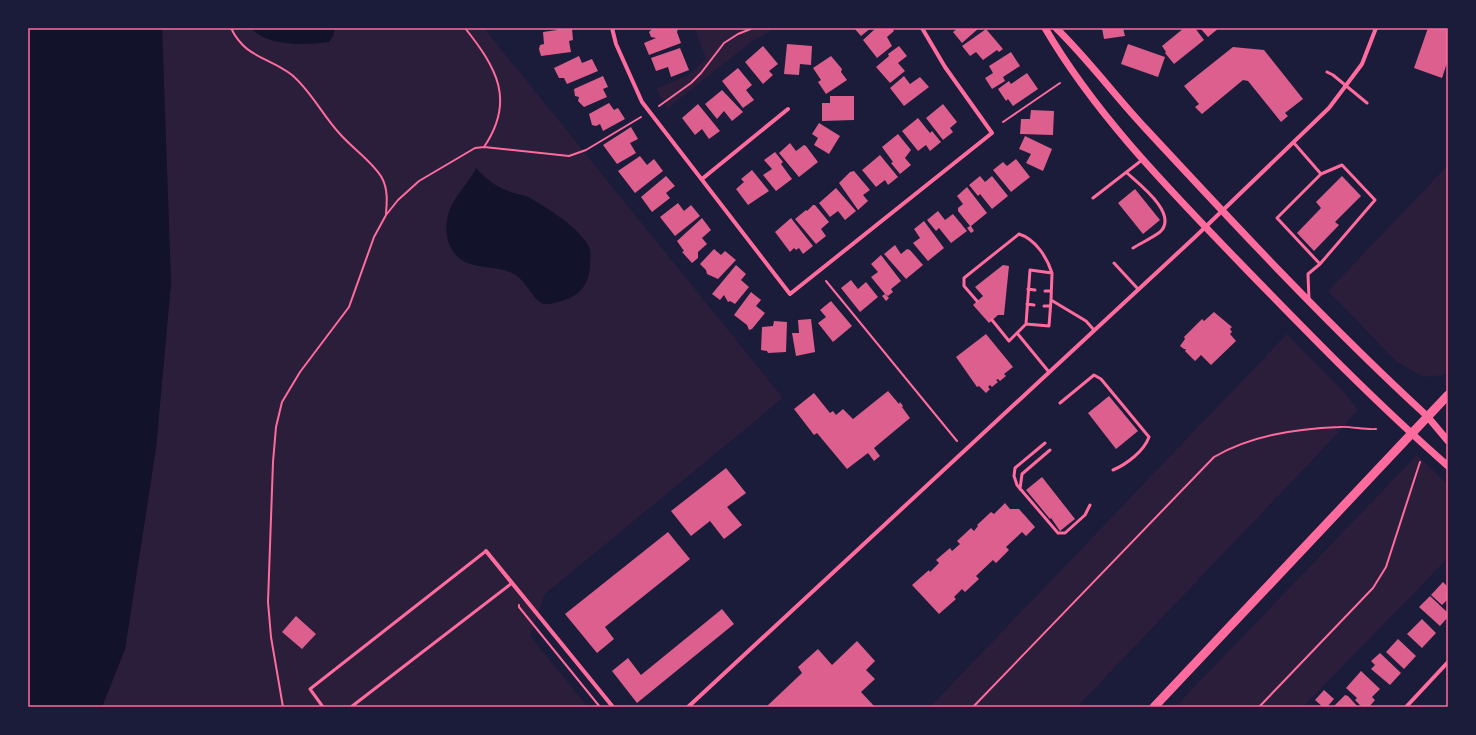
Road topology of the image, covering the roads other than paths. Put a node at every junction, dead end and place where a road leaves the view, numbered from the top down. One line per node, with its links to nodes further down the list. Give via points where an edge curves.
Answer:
1 (612, 28): 14 (street, via 616,44 642,102)
2 (922, 28): 14 (street, via 945,67 992,133 790,294)
3 (1045, 28): 11 (street, via 1086,90)
4 (1056, 28): 16 (street)
5 (1376, 28): 7 (street, via 1362,64)
6 (1327, 72): 7 (lane)
7 (1346, 87): 8 (lane); 10 (street)
8 (1367, 103)
9 (788, 109): 14 (street)
10 (1294, 143): 13 (lane); 16 (street)
11 (1144, 159): 12 (lane); 17 (street)
12 (1127, 172): 15 (lane); 18 (lane, via 1160,206 1165,216 1164,226 1160,232)
13 (1321, 174): 20 (lane, via 1277,218); 20 (lane, via 1342,165 1376,200)
14 (702, 180)
15 (1093, 198)
16 (1222, 212): 17 (street); 28 (street)
17 (1205, 226): 23 (street); 42 (street, via 1298,322)
18 (1133, 248)
19 (1114, 263): 23 (lane)
20 (1320, 264): 28 (lane, via 1308,274)
21 (1052, 272): 22 (lane, via 1030,270); 26 (lane); 29 (lane, via 1048,260 1028,237 1018,234 964,278 964,286)
22 (1028, 289): 24 (lane); 30 (lane)
23 (1138, 289): 36 (street)
24 (1035, 290)
25 (1045, 291): 26 (lane)
26 (1051, 291): 27 (lane)
27 (1051, 300): 33 (lane); 36 (lane, via 1086,321)
28 (1309, 300): 41 (street)
29 (977, 301)
30 (1027, 304): 31 (lane); 35 (lane)
31 (1034, 305)
32 (1044, 306): 33 (lane)
33 (1050, 306): 35 (lane, via 1048,326)
34 (992, 320): 37 (lane, via 1009,341)
35 (1026, 324): 37 (lane)
36 (1094, 330): 38 (street)
37 (1017, 333): 38 (lane)
38 (1049, 372): 56 (street)
39 (1448, 396): 41 (main road)
40 (1060, 403): 47 (lane, via 1094,375 1101,379 1149,437 1146,445 1121,467)
41 (1427, 416): 42 (main road); 43 (street)
42 (1412, 433): 46 (street); 57 (main road)
43 (1448, 441)
44 (1045, 443): 48 (lane, via 1015,468 1014,476)
45 (1050, 450): 48 (lane, via 1022,474)
46 (1448, 466)
47 (1113, 470)
48 (1020, 488): 49 (lane, via 1058,533 1065,533 1085,515)
49 (1090, 505)
50 (486, 551): 51 (street); 53 (lane, via 310,689)
51 (512, 583): 54 (lane); 55 (street)
52 (1448, 662): 58 (street)
53 (323, 707)
54 (351, 707)
55 (613, 707)
56 (688, 707)
57 (1154, 707)
58 (1406, 707)

